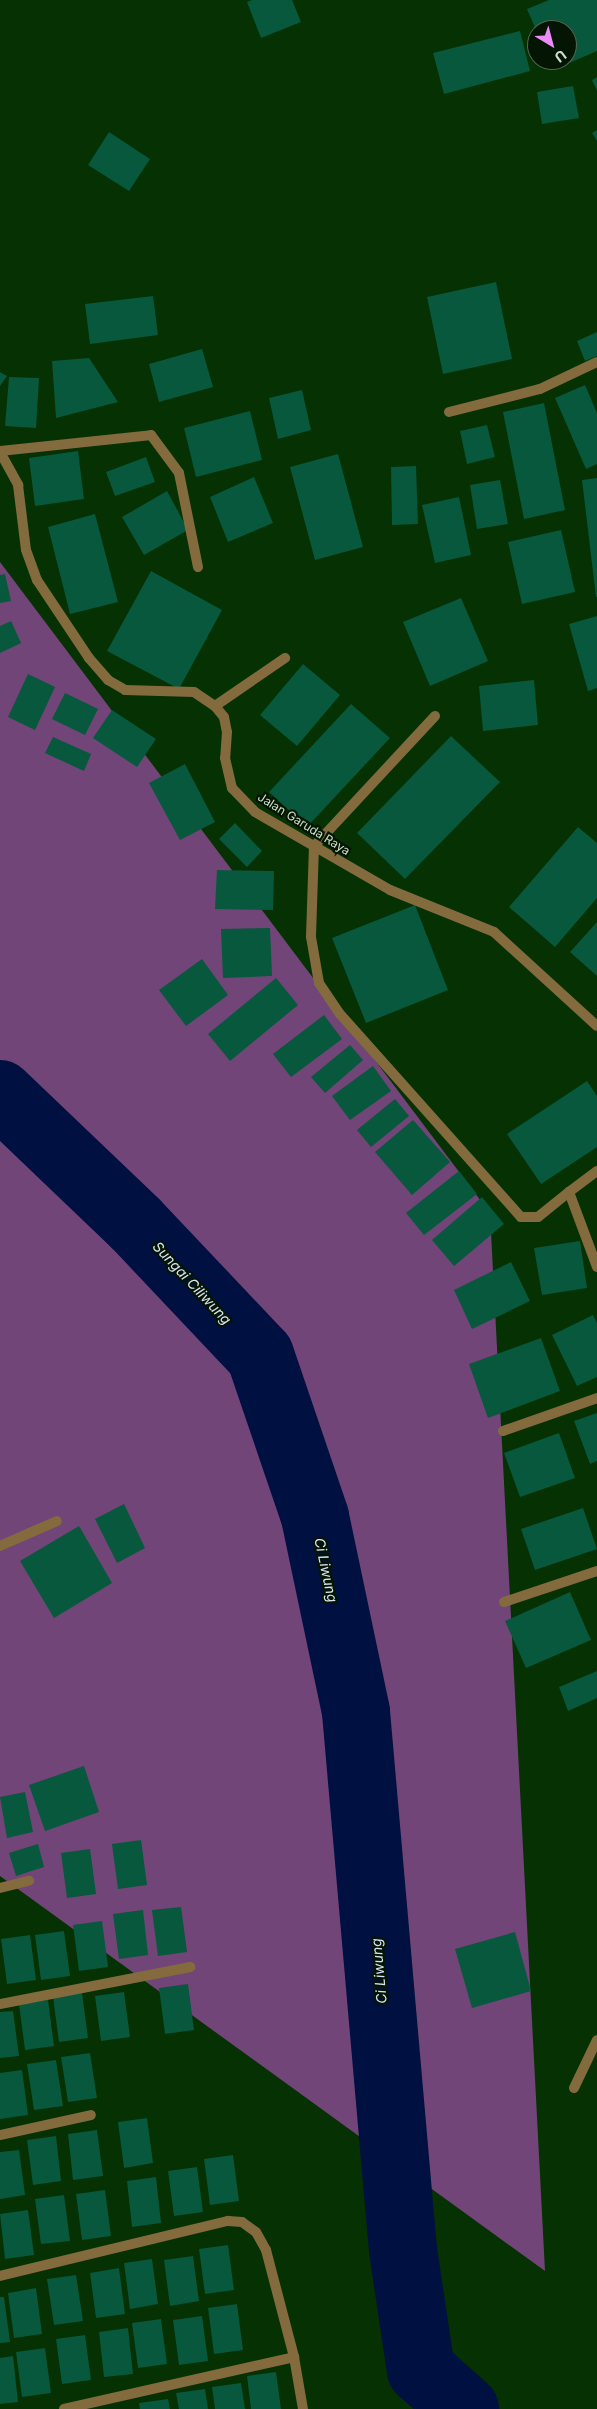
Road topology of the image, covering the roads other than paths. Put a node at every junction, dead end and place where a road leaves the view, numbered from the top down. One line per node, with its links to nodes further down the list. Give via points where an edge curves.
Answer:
1 (597, 362): 2 (street, via 540,389)
2 (449, 412)
3 (0, 452): 4 (street, via 151,436 179,473); 6 (street, Jalan Garuda Raya, via 18,485 26,550 37,580 89,658 108,680 125,690 194,692)
4 (198, 567)
5 (285, 658): 6 (street)
6 (215, 706): 8 (street, Jalan Garuda Raya, via 224,718 227,732 225,758 232,788 255,812)
7 (434, 716): 8 (street)
8 (314, 846): 9 (street, Jalan Garuda Raya, via 390,890 494,932); 11 (street, via 310,937 319,983 340,1014 521,1217 538,1217)
9 (597, 1026)
10 (597, 1171): 11 (street)
11 (569, 1192): 12 (street)
12 (597, 1267)
13 (597, 1398): 14 (street)
14 (503, 1431)
15 (57, 1521): 16 (street)
16 (0, 1546)
17 (597, 1571): 18 (street)
18 (504, 1602)
19 (29, 1881): 20 (street)
20 (0, 1888)
21 (190, 1967): 22 (street)
22 (0, 2004)
23 (597, 2040): 24 (street)
24 (574, 2088)
25 (92, 2115): 26 (street)
26 (0, 2135)
27 (0, 2276): 28 (street, via 228,2221 242,2222 256,2232 266,2250)
28 (294, 2358): 29 (street); 30 (street)
29 (64, 2409)
30 (304, 2409)

